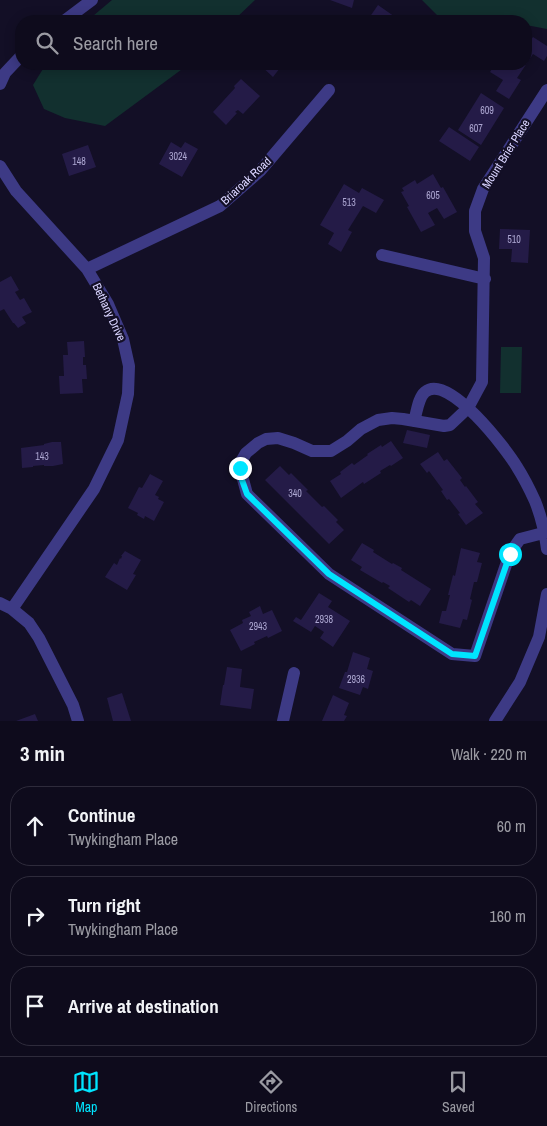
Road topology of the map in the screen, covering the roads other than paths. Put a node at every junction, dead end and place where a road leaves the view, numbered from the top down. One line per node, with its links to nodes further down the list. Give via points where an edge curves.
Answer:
1 (92, 0): 2 (street)
2 (72, 15)
3 (15, 62): 4 (street)
4 (0, 84)
5 (329, 90): 9 (street, Briaroak Road, via 260,171 220,206)
6 (547, 90): 10 (street, Mount Brier Place, via 483,189 475,211 474,231 484,258)
7 (0, 166): 9 (street, Bethany Drive, via 16,191)
8 (382, 255): 10 (street)
9 (88, 269): 17 (street, Bethany Drive, via 123,339 129,366 128,394 118,440 94,489)
10 (485, 279): 11 (street, Mount Brier Place, via 482,382)
11 (468, 408): 12 (street, Mount Brier Place, via 450,425); 12 (street, via 444,390 433,389 420,399); 13 (street, via 498,440 518,468)
12 (414, 420): 13 (street, via 378,420 330,451 312,451 278,438 266,439 246,453 242,460 240,468 247,494 329,574 452,654 475,656 510,554 520,540)
13 (546, 533): 14 (street)
14 (547, 549)
15 (547, 594): 21 (street, via 539,637 520,682)
16 (0, 603): 17 (street)
17 (12, 609): 19 (street, via 29,623 39,638)
18 (294, 673): 20 (street)
19 (78, 721)
20 (283, 721)
21 (495, 721)

